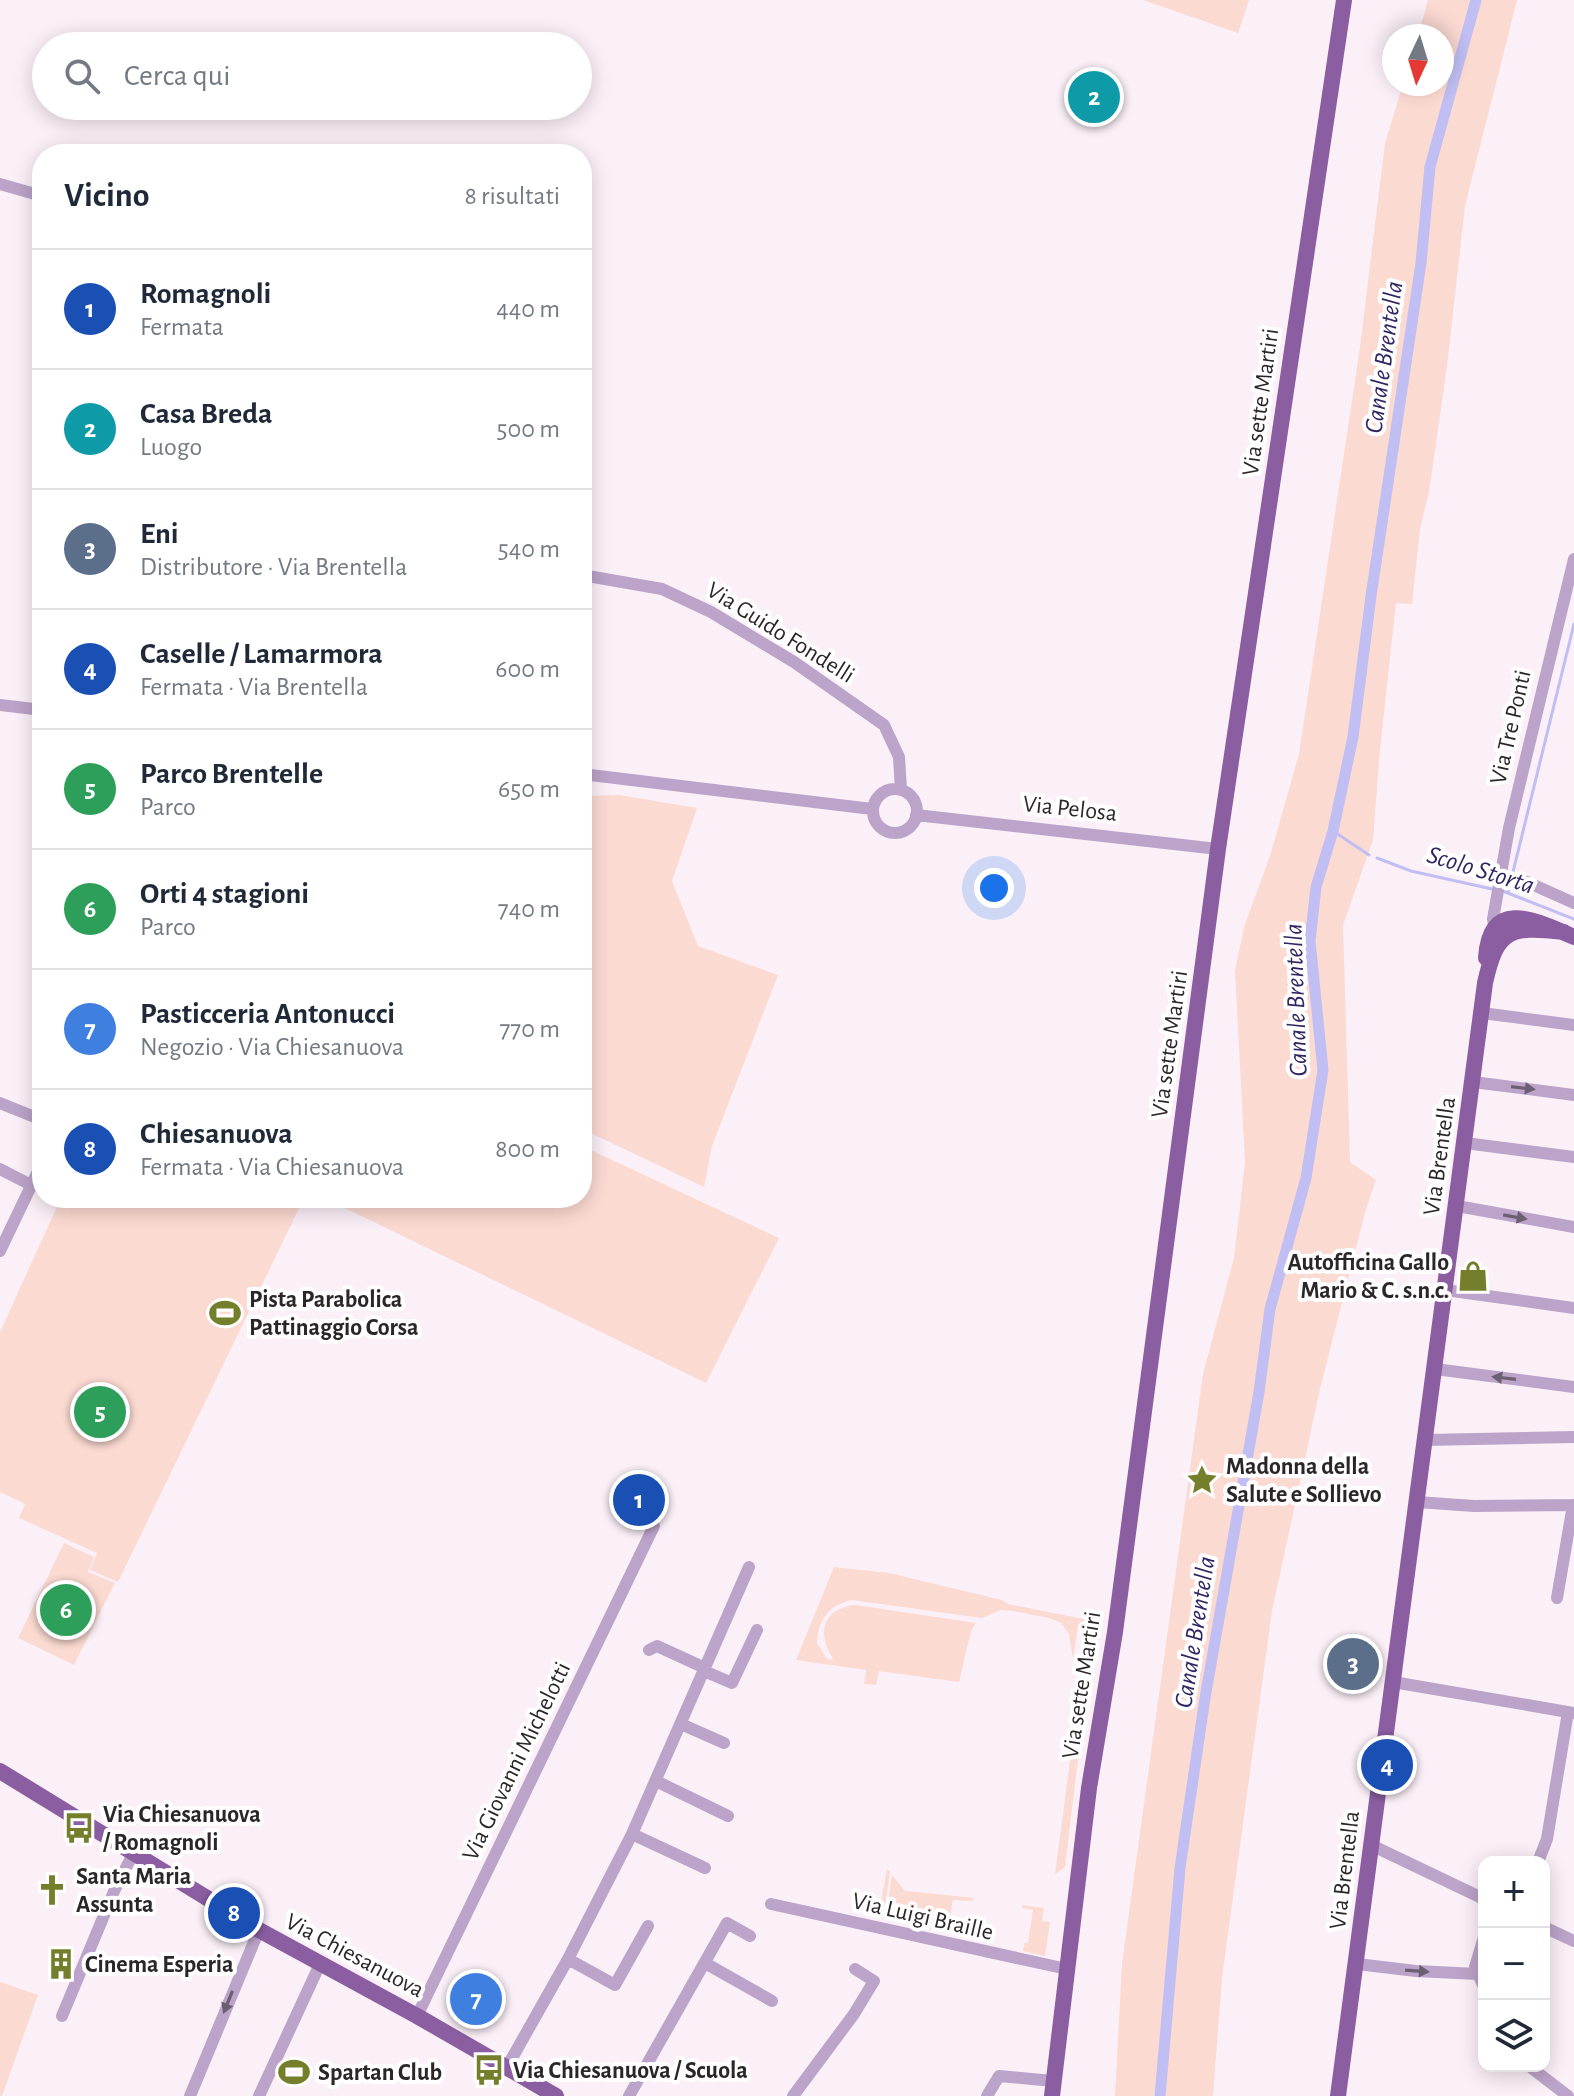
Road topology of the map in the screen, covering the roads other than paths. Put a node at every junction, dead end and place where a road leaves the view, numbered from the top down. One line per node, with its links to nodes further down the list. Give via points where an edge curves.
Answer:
1 (1344, 0): 12 (main road, Via sette Martiri)
2 (0, 184): 3 (street)
3 (32, 193)
4 (1574, 559): 13 (street, Via Tre Ponti)
5 (592, 577): 9 (street, Via Guido Fondelli, via 662,589 794,662 884,725 899,757)
6 (0, 705): 7 (street)
7 (32, 709)
8 (592, 775): 10 (street)
9 (901, 790): 10 (street, via 881,793); 11 (street, via 914,802)
10 (872, 809): 11 (street, via 876,823 893,833 906,830)
11 (916, 815): 12 (street, Via Pelosa)
12 (1218, 849): 73 (main road, Via sette Martiri)
13 (1498, 889): 14 (street, via 1519,881); 15 (street); 16 (street)
14 (1574, 903)
15 (1535, 920): 16 (main road, via 1507,918); 18 (main road)
16 (1494, 927): 17 (street); 19 (street); 20 (main road, via 1487,945)
17 (1516, 932): 18 (main road); 19 (main road)
18 (1569, 935)
19 (1496, 946): 20 (main road)
20 (1485, 983): 21 (main road, Via Brentella)
21 (1482, 1013): 22 (street); 23 (main road, Via Brentella)
22 (1574, 1025)
23 (1473, 1082): 24 (street, one-way to 24); 27 (main road, Via Brentella)
24 (1574, 1095)
25 (0, 1103): 26 (street)
26 (32, 1116)
27 (1465, 1143): 28 (street); 31 (main road, Via Brentella)
28 (1574, 1157)
29 (0, 1169): 30 (street)
30 (31, 1185): 33 (street)
31 (1457, 1206): 32 (street, one-way to 32); 34 (main road, Via Brentella)
32 (1574, 1227)
33 (0, 1251)
34 (1445, 1290): 35 (street); 36 (main road, Via Brentella)
35 (1574, 1308)
36 (1435, 1369): 37 (street, one-way to 36); 39 (main road, Via Brentella)
37 (1574, 1387)
38 (1574, 1437): 39 (street)
39 (1425, 1440): 40 (main road, Via Brentella)
40 (1417, 1502): 41 (street); 48 (main road, Via Brentella)
41 (1574, 1505): 44 (street)
42 (654, 1526): 77 (street, Via Giovanni Michelotti)
43 (749, 1567): 47 (street)
44 (1557, 1598)
45 (757, 1630): 47 (street, via 732,1683)
46 (649, 1650): 47 (street, via 657,1646)
47 (704, 1670): 50 (street)
48 (1393, 1682): 49 (street); 56 (main road, Via Brentella)
49 (1571, 1712): 58 (street)
50 (681, 1724): 51 (street); 53 (street)
51 (724, 1743)
52 (0, 1771): 57 (main road, Via Chiesanuova)
53 (656, 1781): 54 (street); 55 (street)
54 (728, 1816)
55 (632, 1834): 59 (street); 68 (street)
56 (1371, 1845): 60 (street); 71 (main road, Via Brentella)
57 (133, 1854): 64 (main road, Via Chiesanuova); 76 (street)
58 (1540, 1856)
59 (705, 1868)
60 (1478, 1896)
61 (771, 1904): 73 (street, Via Luigi Braille)
62 (648, 1926): 68 (street, via 615,1985)
63 (1546, 1928): 66 (street)
64 (259, 1930): 70 (main road, Via Chiesanuova); 81 (street, one-way to 81)
65 (750, 1936): 69 (street, via 727,1923)
66 (1574, 1941)
67 (1478, 1954): 74 (street)
68 (568, 1959): 78 (street)
69 (705, 1963): 75 (street); 84 (street)
70 (320, 1964): 77 (main road, Via Chiesanuova); 82 (street)
71 (1357, 1964): 74 (street, one-way to 74); 87 (main road, Via Brentella)
72 (855, 1969): 85 (street, via 874,1981)
73 (1067, 1969): 80 (main road, Via sette Martiri)
74 (1477, 1974)
75 (772, 2001)
76 (62, 2016)
77 (417, 2016): 78 (main road, Via Chiesanuova)
78 (507, 2067): 83 (main road, Via Chiesanuova)
79 (1537, 2072): 88 (street)
80 (1052, 2088): 86 (street, via 999,2076)
81 (190, 2096)
82 (259, 2096)
83 (556, 2096)
84 (629, 2096)
85 (793, 2096)
86 (987, 2096)
87 (1338, 2096)
88 (1568, 2096)

